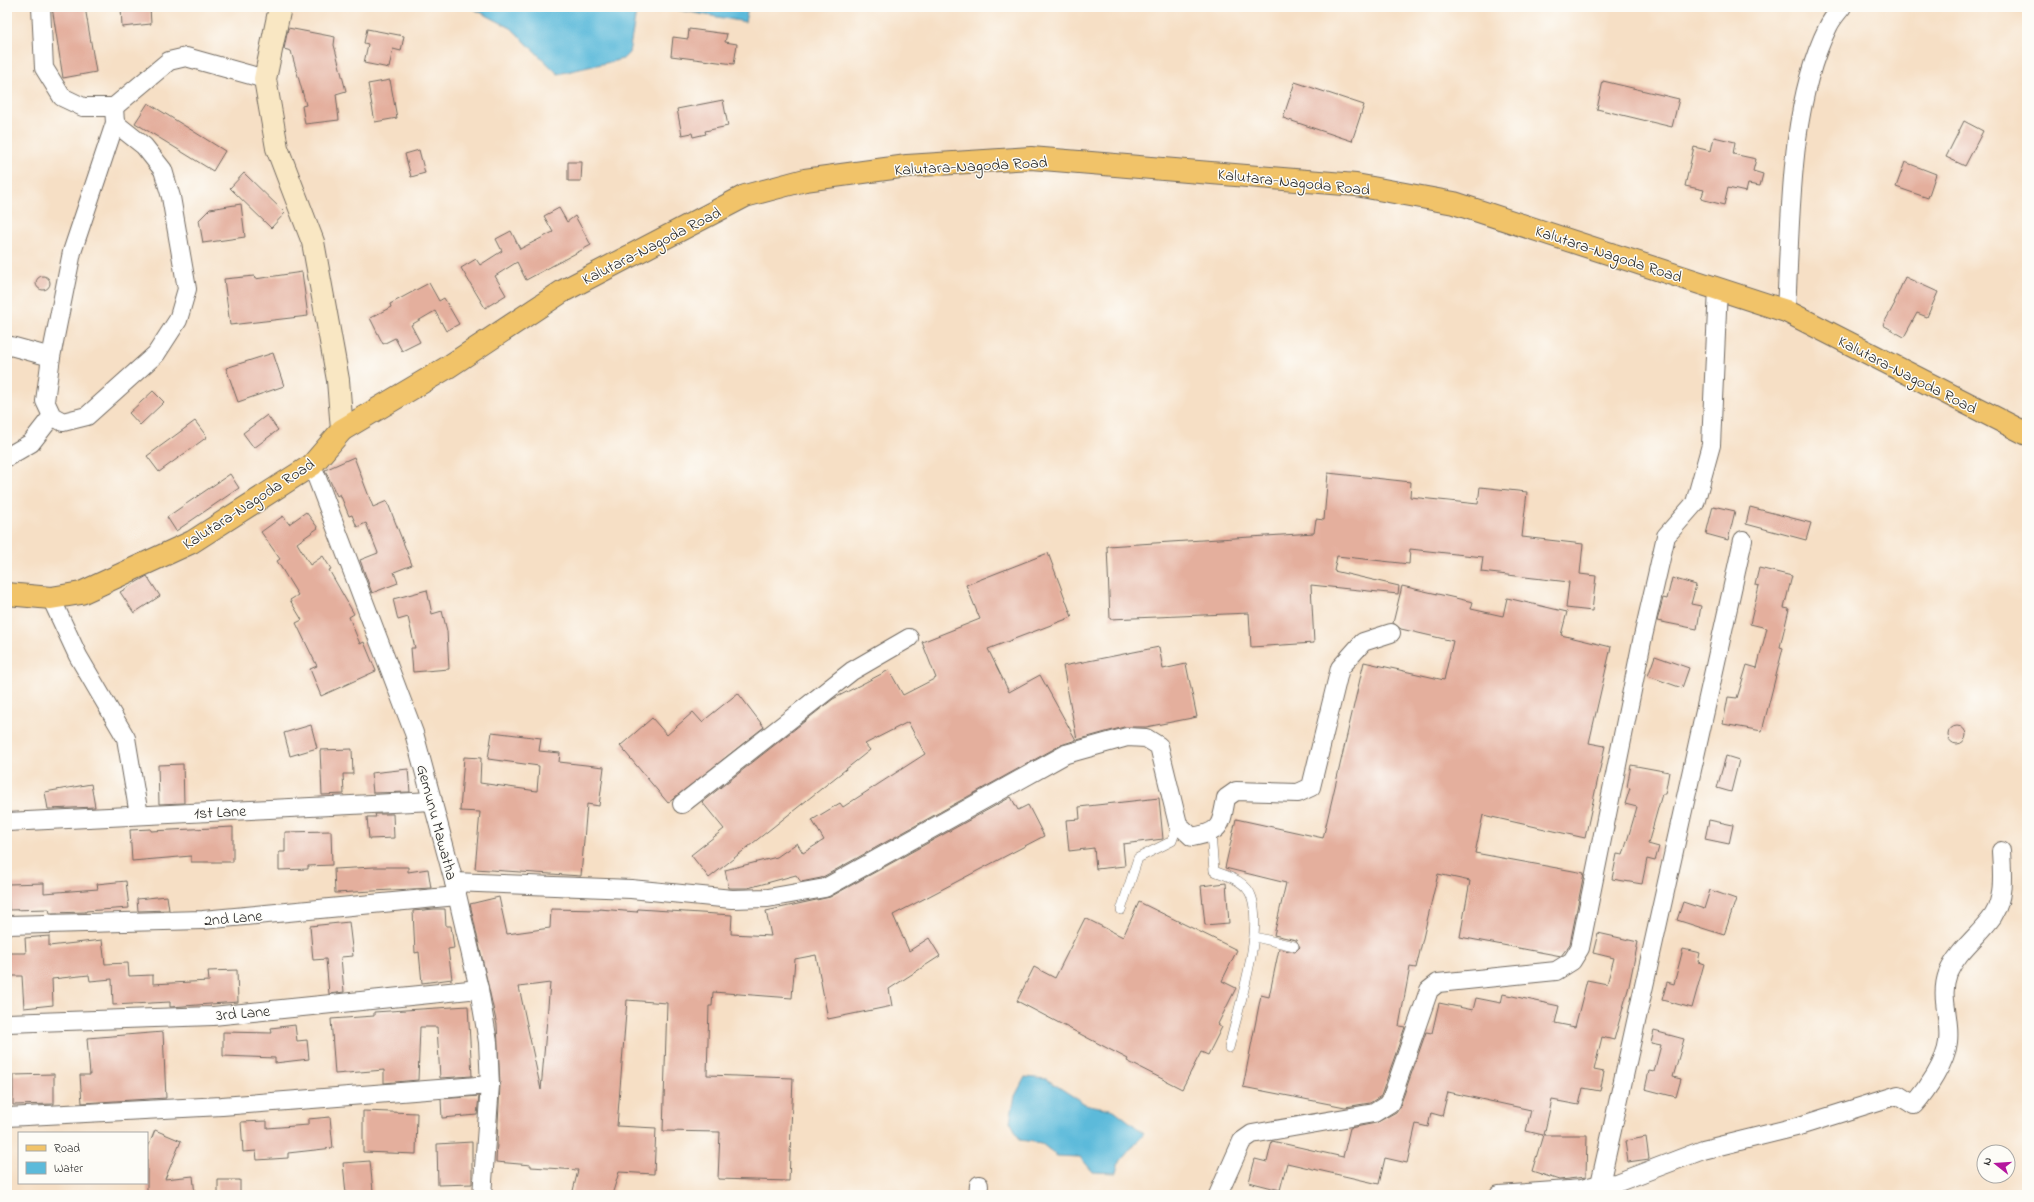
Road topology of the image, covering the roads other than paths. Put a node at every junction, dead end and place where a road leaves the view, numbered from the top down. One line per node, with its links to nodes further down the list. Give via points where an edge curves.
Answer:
1 (40, 7): 5 (street, via 44,68 62,97 83,107)
2 (280, 7): 4 (street)
3 (1842, 7): 7 (street, via 1828,26 1808,79 1796,148)
4 (265, 79): 5 (street, via 186,57 169,61); 11 (street, via 277,148 313,242 338,380)
5 (115, 115): 9 (street, via 72,252); 10 (street, via 163,170 187,289 178,320 156,354 87,416 63,422)
6 (1718, 288): 7 (main road, Kalutara-Nagoda Road); 11 (main road, Kalutara-Nagoda Road, via 1454,203 1356,185 1031,158 907,166 805,180 745,196 563,291 448,367); 39 (street, via 1711,445 1695,503 1666,536 1642,641 1580,948 1572,961 1556,971 1438,983 1429,990 1390,1103 1374,1113 1252,1134 1242,1141)
7 (1786, 311): 12 (main road, Kalutara-Nagoda Road)
8 (7, 345): 9 (street)
9 (50, 357): 10 (street, via 45,401)
10 (52, 416): 13 (street, via 31,443)
11 (342, 430): 14 (main road, Kalutara-Nagoda Road)
12 (2027, 434)
13 (7, 457)
14 (312, 466): 17 (main road, Kalutara-Nagoda Road, via 192,542 82,593); 20 (street, Gemunu Mawatha, via 414,733)
15 (1743, 540): 37 (street)
16 (7, 594): 17 (main road, Kalutara-Nagoda Road)
17 (51, 598): 22 (street, via 78,656 126,738)
18 (1391, 632): 25 (street, via 1364,642 1340,668 1311,787 1298,793 1236,791 1226,798 1221,822)
19 (909, 638): 21 (street, via 852,671)
20 (433, 801): 22 (street, 1st Lane); 27 (street, Gemunu Mawatha)
21 (682, 804)
22 (138, 815): 23 (street, 1st Lane)
23 (7, 822)
24 (1178, 824): 25 (street, via 1192,837); 27 (street, 2nd Lane, via 1159,746 1146,738 1127,737 1066,754 825,888 768,898 732,899 630,889); 28 (lane, via 1172,841 1138,858)
25 (1211, 834): 30 (lane, via 1214,871 1238,880 1252,897)
26 (2001, 850): 37 (street, via 2003,880 1998,904 1993,915 1957,956 1948,974 1944,990 1948,1042 1929,1088 1914,1105 1898,1095 1796,1127 1703,1150 1616,1183)
27 (456, 889): 29 (street, 2nd Lane, via 203,920); 32 (street, Gemunu Mawatha)
28 (1120, 910)
29 (7, 925)
30 (1255, 937): 31 (lane); 34 (lane)
31 (1294, 946)
32 (479, 989): 33 (street, 3rd Lane, via 213,1016); 35 (street, Gemunu Mawatha, via 488,1042)
33 (7, 1023)
34 (1229, 1048)
35 (490, 1085): 36 (street, via 222,1106); 38 (street, Gemunu Mawatha)
36 (7, 1117)
37 (1600, 1184): 40 (street, via 1582,1190)
38 (482, 1195)
39 (1218, 1195)
40 (1499, 1195)

